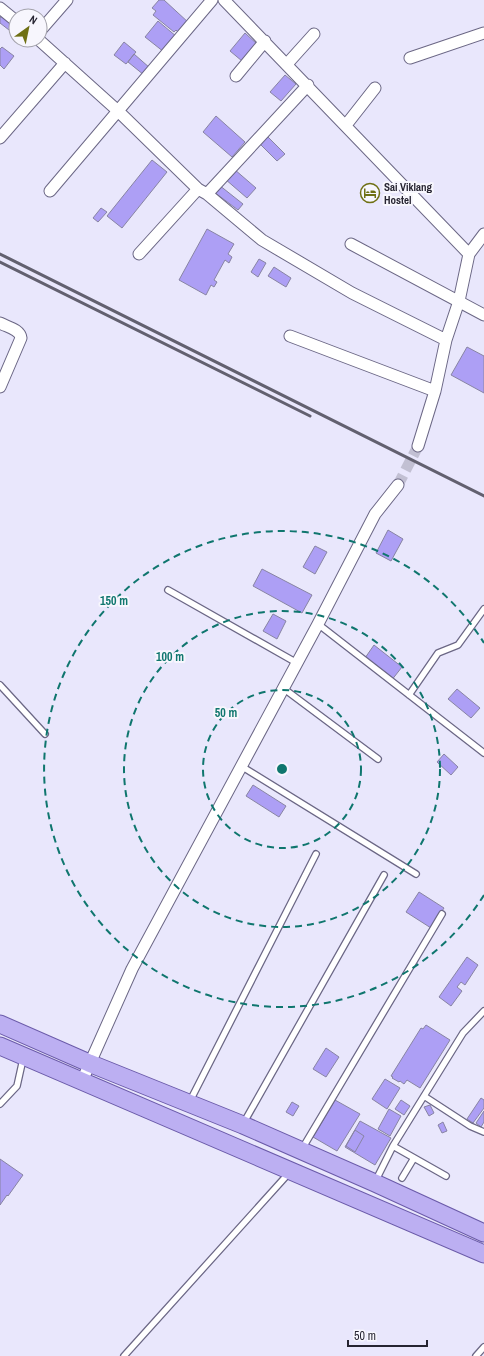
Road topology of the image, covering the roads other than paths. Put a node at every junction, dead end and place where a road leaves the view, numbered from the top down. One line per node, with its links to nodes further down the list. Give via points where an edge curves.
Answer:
1 (67, 0): 8 (street)
2 (212, 0): 19 (street)
3 (224, 0): 6 (street)
4 (240, 0): 6 (street)
5 (0, 8): 7 (street)
6 (233, 9): 11 (street)
7 (8, 14)
8 (48, 22)
9 (484, 33): 13 (street)
10 (314, 34): 15 (street)
11 (264, 41): 15 (street); 16 (street)
12 (48, 48): 14 (street)
13 (410, 58)
14 (65, 63): 19 (street); 21 (street)
15 (287, 64): 17 (street)
16 (236, 76)
17 (308, 85): 20 (street); 23 (street)
18 (375, 88): 20 (street)
19 (118, 111): 22 (street); 23 (street)
20 (346, 125): 27 (street)
21 (0, 138)
22 (50, 191)
23 (202, 192): 26 (street); 32 (street, via 262,240 352,293)
24 (484, 234): 27 (street)
25 (351, 244): 28 (street)
26 (139, 254)
27 (470, 254): 28 (street)
28 (459, 301): 29 (street); 32 (street)
29 (484, 315)
30 (0, 323): 33 (street, via 17,331 21,338)
31 (290, 336): 34 (street)
32 (446, 340): 34 (street)
33 (0, 387)
34 (435, 391): 35 (street)
35 (418, 446)
36 (398, 484): 39 (street, via 375,514)
37 (168, 590): 40 (lane)
38 (484, 609): 43 (lane, via 458,645 438,653)
39 (318, 624): 40 (street); 43 (lane)
40 (297, 663): 42 (street)
41 (0, 685): 44 (lane)
42 (283, 688): 46 (lane); 47 (street)
43 (409, 695): 45 (lane)
44 (44, 734)
45 (484, 753)
46 (378, 759)
47 (241, 766): 49 (lane); 56 (street, via 132,969)
48 (316, 854): 59 (lane)
49 (416, 874)
50 (384, 875): 61 (lane)
51 (442, 914): 64 (lane)
52 (484, 1011): 58 (lane, via 463,1033)
53 (0, 1024): 56 (main road)
54 (0, 1046): 55 (main road)
55 (24, 1056): 57 (main road); 60 (lane, via 18,1086)
56 (89, 1063): 57 (street); 59 (main road)
57 (82, 1081): 66 (main road)
58 (424, 1096): 62 (lane, via 470,1126); 63 (lane)
59 (189, 1103): 61 (main road)
60 (0, 1104)
61 (242, 1125): 64 (main road)
62 (484, 1132)
63 (393, 1146): 65 (lane); 69 (lane)
64 (301, 1151): 69 (main road)
65 (414, 1158): 67 (lane); 68 (lane)
66 (290, 1171): 71 (main road); 73 (lane)
67 (446, 1176)
68 (402, 1178)
69 (375, 1183): 70 (main road)
70 (484, 1233)
71 (484, 1254)
72 (484, 1347): 74 (lane)
73 (124, 1356)
74 (476, 1356)

